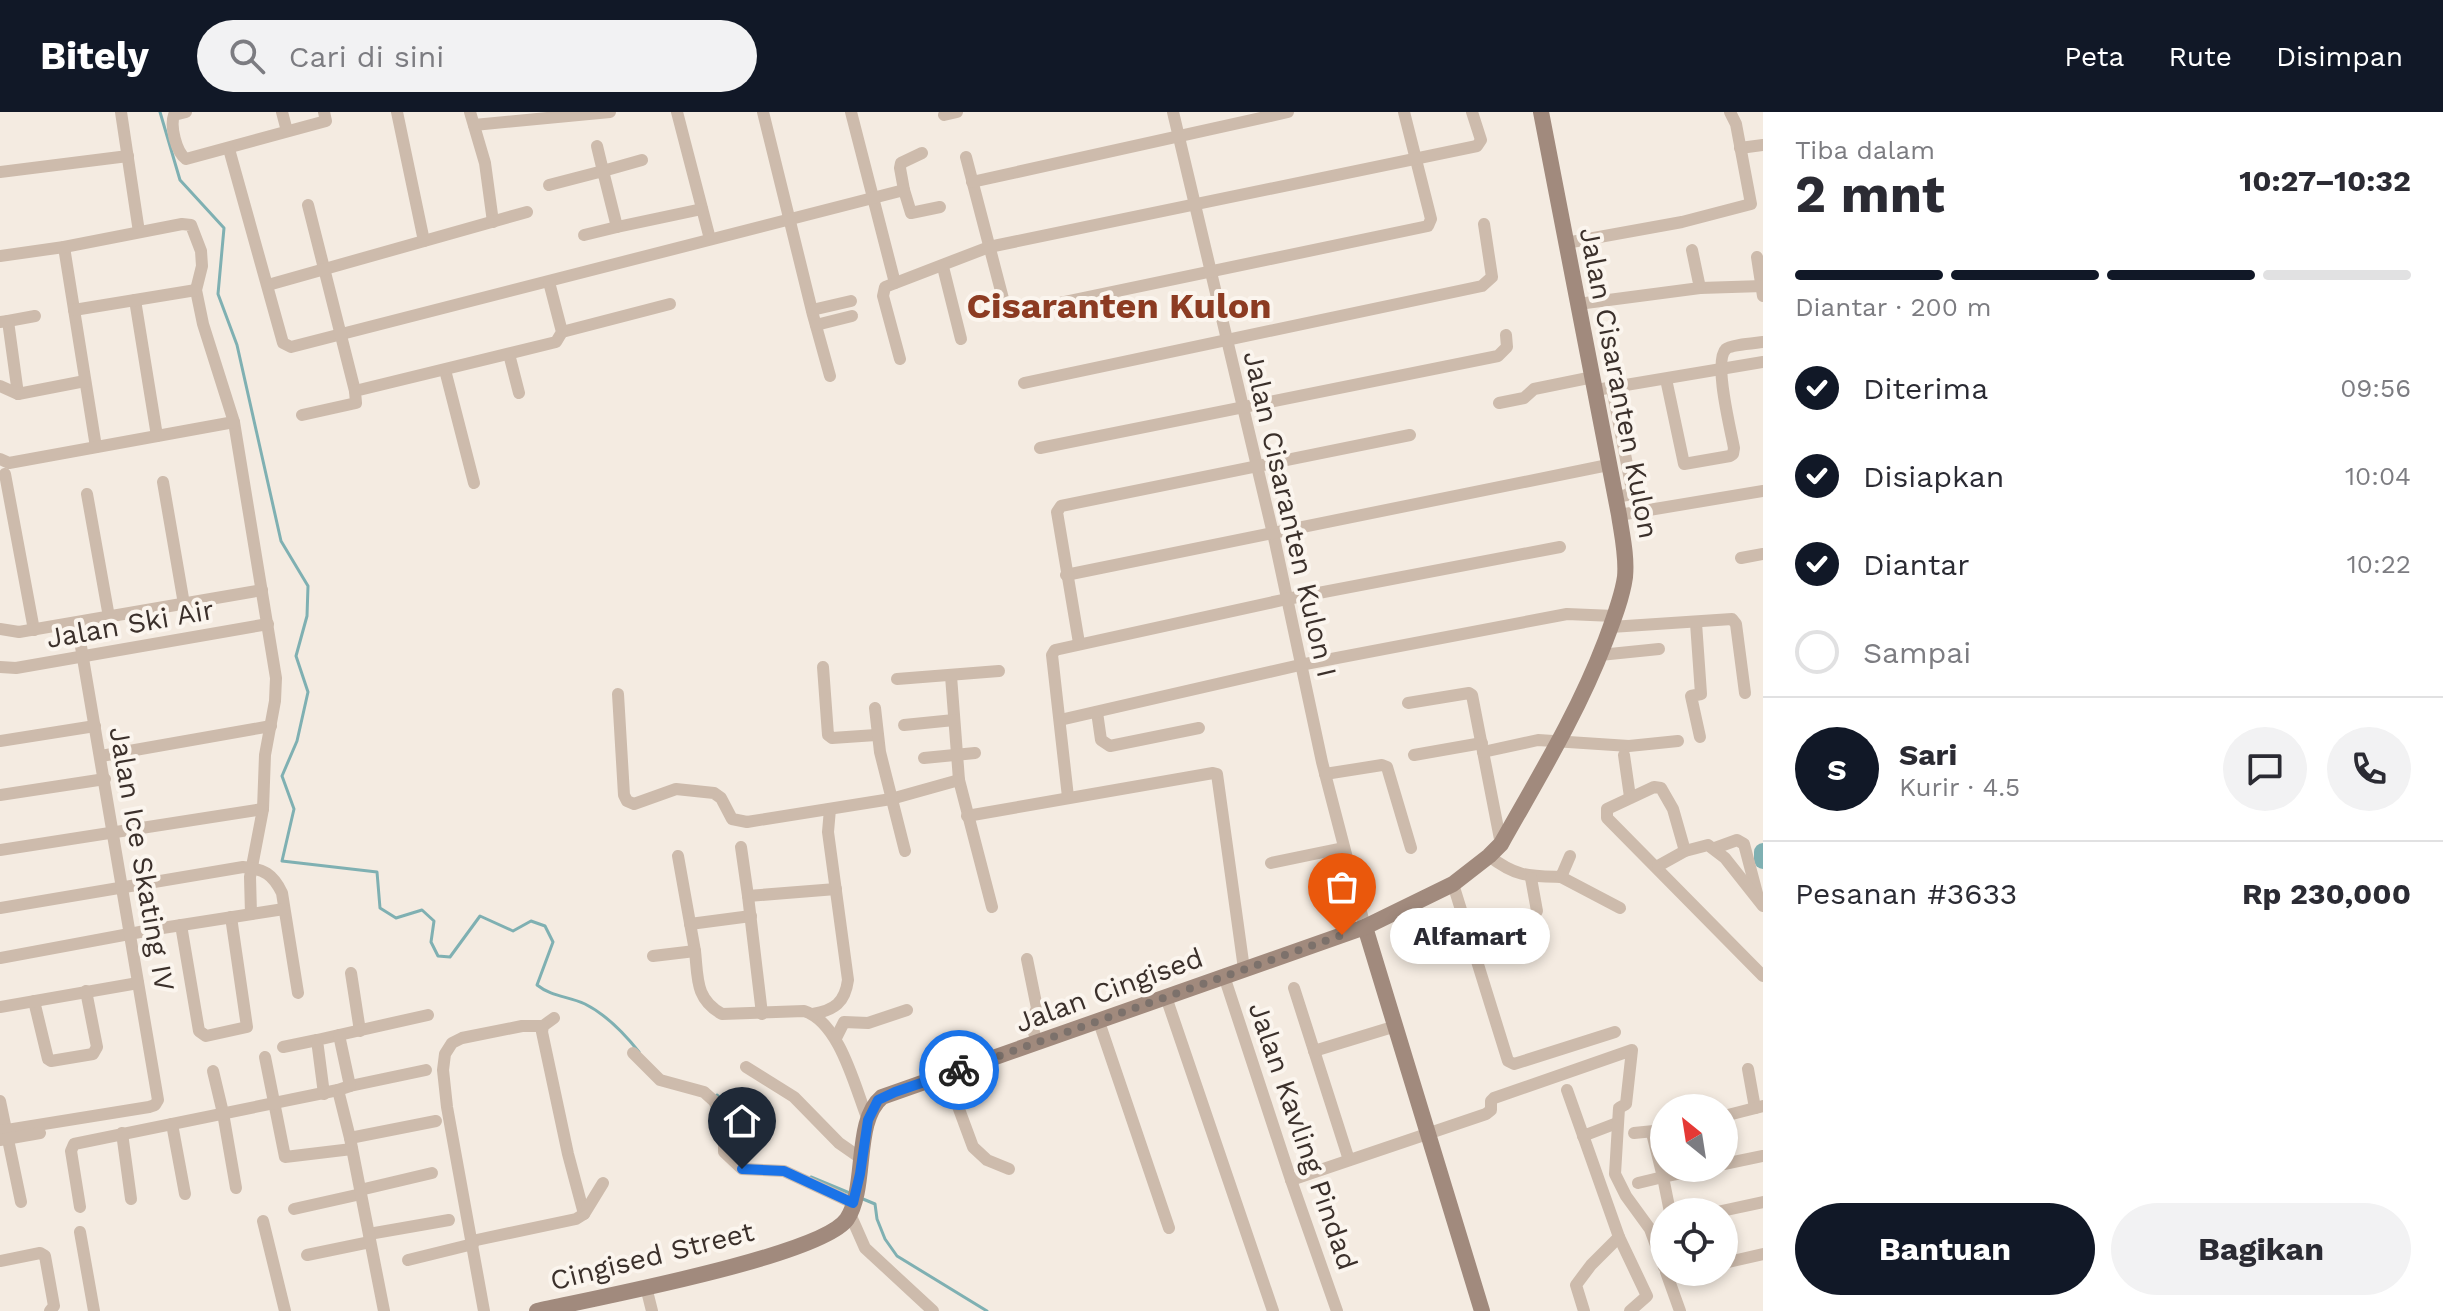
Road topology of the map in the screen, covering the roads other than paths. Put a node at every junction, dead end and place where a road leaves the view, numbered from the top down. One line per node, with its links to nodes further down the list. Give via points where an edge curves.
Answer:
1 (121, 112): 26 (street)
2 (186, 112): 24 (street, via 172,121 180,154 186,159)
3 (282, 112): 19 (street)
4 (397, 112): 49 (street)
5 (470, 112): 18 (street)
6 (610, 112): 17 (street)
7 (677, 112): 40 (street)
8 (763, 112): 42 (street)
9 (851, 112): 35 (street)
10 (1173, 112): 20 (street, Jalan Cisaranten Kulon I)
11 (1288, 112): 20 (street)
12 (1404, 112): 28 (street)
13 (1472, 112): 28 (street, via 1481,140 1477,146)
14 (1730, 112): 23 (street)
15 (1546, 113): 50 (main road, Jalan Cisaranten Kulon)
16 (325, 116): 19 (street)
17 (524, 116): 18 (street)
18 (474, 125): 43 (street)
19 (287, 131): 24 (street)
20 (1180, 135): 32 (street); 38 (street, Jalan Cisaranten Kulon I)
21 (1763, 145): 23 (street)
22 (597, 146): 30 (street)
23 (1740, 148): 36 (street)
24 (229, 149): 61 (street)
25 (922, 153): 34 (street, via 901,163)
26 (128, 156): 31 (street); 46 (street)
27 (966, 157): 32 (street)
28 (1414, 159): 38 (street); 58 (street, via 1431,219 1428,226)
29 (642, 160): 30 (street)
30 (603, 171): 33 (street); 45 (street)
31 (0, 172)
32 (972, 182): 52 (street)
33 (549, 185)
34 (904, 190): 35 (street); 39 (street, via 911,213)
35 (873, 198): 42 (street); 60 (street)
36 (1757, 203): 50 (street)
37 (308, 205): 57 (street)
38 (1194, 206): 52 (street); 58 (street, Jalan Cisaranten Kulon I)
39 (940, 207)
40 (702, 209): 45 (street); 48 (street)
41 (527, 212): 43 (street)
42 (790, 220): 48 (street); 70 (street)
43 (493, 222): 49 (street)
44 (1484, 224): 79 (street, via 1492,277 1482,286)
45 (617, 227): 47 (street)
46 (139, 232): 51 (street); 63 (street, via 191,225 201,251)
47 (584, 235)
48 (710, 239): 59 (street)
49 (424, 241): 57 (street)
50 (1566, 243): 68 (main road, Jalan Cisaranten Kulon)
51 (64, 247): 54 (street); 69 (street)
52 (989, 247): 56 (street); 58 (street, via 1004,312)
53 (1692, 250): 62 (street)
54 (0, 256)
55 (1757, 257): 64 (street)
56 (943, 267): 60 (street); 78 (street)
57 (322, 268): 61 (street); 76 (street)
58 (1210, 273): 79 (street, Jalan Cisaranten Kulon I)
59 (549, 282): 75 (street); 76 (street)
60 (895, 283): 82 (street, via 882,291)
61 (268, 285): 76 (street, via 286,346)
62 (1700, 288): 64 (street); 68 (street)
63 (196, 290): 65 (street); 98 (street)
64 (1763, 290)
65 (135, 300): 69 (street); 100 (street)
66 (851, 301): 70 (street)
67 (670, 304): 75 (street)
68 (1578, 304): 90 (main road, Jalan Cisaranten Kulon)
69 (74, 310): 88 (street)
70 (812, 310): 74 (street)
71 (35, 316): 73 (street)
72 (852, 316): 74 (street)
73 (4, 322): 94 (street)
74 (816, 325): 86 (street)
75 (562, 332): 81 (street, via 556,342)
76 (340, 335): 92 (street)
77 (1506, 335): 96 (street, via 1507,347 1498,356)
78 (961, 339)
79 (1226, 340): 89 (street); 96 (street, Jalan Cisaranten Kulon I)
80 (1763, 342): 84 (street, via 1725,349)
81 (509, 354): 85 (street); 93 (street)
82 (900, 359)
83 (1763, 362): 84 (street)
84 (1721, 369): 87 (street); 103 (street, via 1733,454)
85 (445, 370): 92 (street); 109 (street)
86 (830, 376)
87 (1666, 379): 90 (street); 103 (street)
88 (85, 381): 94 (street); 101 (street)
89 (1024, 383)
90 (1600, 385): 95 (street, via 1534,389 1524,398); 105 (main road, Jalan Cisaranten Kulon); 112 (street, via 1632,490)
91 (0, 386): 94 (street)
92 (355, 391): 97 (street, via 356,403)
93 (519, 393)
94 (18, 394)
95 (1499, 403)
96 (1242, 408): 102 (street); 104 (street, Jalan Cisaranten Kulon I)
97 (302, 415)
98 (234, 422): 100 (street); 119 (street)
99 (1410, 435): 104 (street)
100 (157, 436): 101 (street)
101 (96, 447): 106 (street)
102 (1040, 448)
103 (1684, 464): 107 (street)
104 (1257, 465): 114 (street, Jalan Cisaranten Kulon I); 118 (street, via 1061,506 1057,512)
105 (1608, 465): 112 (main road, Jalan Cisaranten Kulon); 114 (street)
106 (4, 470): 128 (street)
107 (1686, 479)
108 (163, 482): 121 (street)
109 (474, 483)
110 (1763, 491): 113 (street)
111 (87, 494): 122 (street)
112 (1615, 497): 113 (main road, Jalan Cisaranten Kulon)
113 (1619, 515): 123 (main road, Jalan Cisaranten Kulon, via 1625,577)
114 (1272, 531): 118 (street); 120 (street, Jalan Cisaranten Kulon I)
115 (1560, 547): 120 (street)
116 (1763, 554): 117 (street)
117 (1741, 558)
118 (1066, 575): 129 (street)
119 (262, 590): 121 (street, Jalan Ski Air); 126 (street)
120 (1287, 599): 129 (street); 133 (street, Jalan Cisaranten Kulon I)
121 (184, 604): 122 (street, Jalan Ski Air)
122 (109, 617): 124 (street, Jalan Ski Air)
123 (1612, 622): 125 (street); 131 (main road, Jalan Cisaranten Kulon); 133 (street, via 1567,614)
124 (77, 623): 128 (street, Jalan Ski Air); 132 (street, Jalan Ice Skating IV)
125 (1696, 623): 139 (street, via 1735,621); 151 (street, via 1701,694 1691,696)
126 (268, 624): 132 (street, Jalan Ski Air); 148 (street, via 276,678)
127 (0, 629): 128 (street, Jalan Ski Air)
128 (34, 630)
129 (1079, 643): 145 (street, via 1052,655)
130 (1659, 649): 131 (street)
131 (1600, 655): 153 (main road, Jalan Cisaranten Kulon)
132 (82, 656): 134 (street, Jalan Ski Air); 147 (street, Jalan Ice Skating IV)
133 (1300, 665): 143 (street); 162 (street, Jalan Cisaranten Kulon I)
134 (0, 667)
135 (823, 667): 150 (street, via 828,735)
136 (999, 671): 137 (street)
137 (951, 676): 138 (street); 144 (street)
138 (897, 679)
139 (1745, 693)
140 (618, 694): 170 (street, via 627,801 642,804 676,789 714,793 738,822)
141 (1408, 703): 155 (street, via 1469,693)
142 (875, 708): 150 (street)
143 (1097, 712): 145 (street); 149 (street, via 1101,740 1110,746)
144 (954, 720): 146 (street); 157 (street)
145 (1060, 720): 166 (street)
146 (904, 725)
147 (95, 726): 152 (street); 160 (street, Jalan Ice Skating IV)
148 (271, 726): 160 (street); 169 (street)
149 (1199, 728)
150 (876, 735): 168 (street)
151 (1700, 737)
152 (0, 741)
153 (1559, 741): 154 (street, via 1629,746); 155 (street); 178 (main road, Jalan Cisaranten Kulon)
154 (1678, 741)
155 (1482, 747): 158 (street); 178 (street)
156 (975, 753): 157 (street)
157 (957, 755): 161 (street); 164 (street)
158 (1414, 755)
159 (1624, 755): 167 (street)
160 (101, 756): 163 (street, Jalan Ice Skating IV)
161 (924, 758)
162 (1325, 774): 174 (street, Jalan Cisaranten Kulon I); 175 (street, via 1387,767)
163 (105, 779): 165 (street); 172 (street, Jalan Ice Skating IV)
164 (959, 780): 168 (street); 171 (street)
165 (0, 795)
166 (1068, 797): 171 (street); 209 (street, via 1217,774)
167 (1630, 797): 180 (street, via 1661,788); 184 (street, via 1607,809 1607,818)
168 (891, 799): 170 (street); 179 (street)
169 (263, 809): 172 (street); 185 (street)
170 (830, 809): 190 (street)
171 (967, 816): 193 (street)
172 (114, 832): 177 (street); 189 (street, Jalan Ice Skating IV)
173 (741, 847): 191 (street)
174 (1343, 848): 183 (street); 203 (street, Jalan Cisaranten Kulon I)
175 (1411, 848)
176 (1715, 848): 180 (street); 192 (street); 192 (street, via 1737,840 1744,844)
177 (0, 850)
178 (1495, 850): 187 (street, via 1500,865); 188 (main road, Jalan Cisaranten Kulon)
179 (905, 851)
180 (1685, 851): 184 (street)
181 (678, 856): 201 (street)
182 (1570, 856): 186 (street)
183 (1271, 863)
184 (1658, 866): 212 (street)
185 (252, 868): 189 (street); 196 (street, via 275,879); 198 (street)
186 (1561, 877): 187 (street); 195 (street)
187 (1531, 878): 197 (street)
188 (1453, 884): 203 (main road, Jalan Cisaranten Kulon); 230 (street, via 1508,1061 1514,1064)
189 (123, 886): 194 (street); 204 (street, Jalan Ice Skating IV)
190 (836, 889): 191 (street); 220 (street, via 848,980)
191 (748, 896): 199 (street)
192 (1761, 903)
193 (992, 907)
194 (0, 908)
195 (1620, 908)
196 (284, 909): 198 (street); 216 (street)
197 (1537, 911)
198 (251, 914): 200 (street)
199 (751, 916): 201 (street); 222 (street)
200 (231, 917): 202 (street); 202 (street, via 247,1027 206,1036 199,1031)
201 (690, 924): 205 (street)
202 (181, 925): 204 (street)
203 (1365, 927): 209 (main road, Jalan Cingised); 228 (main road)
204 (130, 934): 207 (street); 213 (street, Jalan Ice Skating IV)
205 (695, 951): 206 (street); 222 (street, via 701,995 710,1008 722,1014)
206 (653, 956)
207 (0, 958)
208 (1027, 959): 234 (street, via 1037,1008 1031,1022)
209 (1244, 969): 211 (main road, Jalan Cingised)
210 (351, 973): 229 (street)
211 (1224, 976): 217 (main road, Jalan Cingised); 270 (street, Jalan Kavling Pindad)
212 (1763, 976)
213 (138, 983): 215 (street); 261 (street, Jalan Ice Skating IV, via 157,1103)
214 (1294, 988): 236 (street)
215 (86, 991): 218 (street); 218 (street, via 97,1047 93,1054 48,1059)
216 (298, 993)
217 (1166, 997): 226 (main road, Jalan Cingised); 309 (street)
218 (34, 1001): 219 (street)
219 (0, 1007)
220 (832, 1010): 223 (street); 232 (street)
221 (907, 1010): 232 (street, via 868,1023 844,1022)
222 (762, 1014): 223 (street)
223 (813, 1014): 232 (street)
224 (428, 1015): 229 (street)
225 (554, 1018): 227 (street)
226 (1099, 1022): 234 (main road, Jalan Cingised); 287 (street)
227 (543, 1026): 284 (street); 292 (street, via 462,1038 445,1054 447,1107)
228 (1396, 1026): 236 (street); 256 (main road)
229 (360, 1031): 231 (street)
230 (1615, 1032)
231 (339, 1035): 233 (street); 244 (street)
232 (836, 1037): 252 (street)
233 (317, 1040): 235 (street); 246 (street)
234 (1037, 1043): 243 (main road, Jalan Cingised)
235 (283, 1047)
236 (1314, 1051): 266 (street)
237 (633, 1053): 279 (street, via 660,1080 704,1092 714,1101 723,1115 724,1152 742,1169 784,1171)
238 (265, 1057): 248 (street)
239 (746, 1067): 265 (street, via 794,1097)
240 (1748, 1069): 249 (street)
241 (426, 1070): 244 (street)
242 (213, 1071): 251 (street)
243 (946, 1074): 252 (main road, Jalan Cingised, via 882,1097); 268 (street, via 973,1147)
244 (344, 1088): 246 (street); 263 (street)
245 (1567, 1090): 262 (street)
246 (324, 1094): 248 (street)
247 (0, 1101): 261 (street)
248 (274, 1103): 251 (street); 263 (street, via 287,1159)
249 (1759, 1107): 250 (street)
250 (1738, 1112)
251 (223, 1113): 255 (street); 274 (street)
252 (868, 1120): 265 (main road)
253 (436, 1121): 263 (street)
254 (1617, 1123): 256 (street, via 1619,1108 1626,1104 1632,1050 1494,1098 1490,1112); 262 (street); 288 (street, via 1615,1174)
255 (172, 1124): 259 (street); 276 (street)
256 (1429, 1132): 266 (street); 311 (main road)
257 (1650, 1132): 260 (street)
258 (40, 1133): 261 (street)
259 (122, 1133): 277 (street); 281 (street, via 74,1144)
260 (1634, 1133)
261 (5, 1134): 278 (street)
262 (1583, 1136): 290 (street)
263 (351, 1144): 275 (street)
264 (1763, 1156): 267 (street)
265 (862, 1159): 279 (main road)
266 (1349, 1160): 270 (street)
267 (1738, 1161)
268 (1009, 1169)
269 (432, 1173): 275 (street)
270 (1291, 1180): 310 (street, Jalan Kavling Pindad)
271 (1650, 1180): 273 (street)
272 (603, 1183): 284 (street)
273 (1638, 1183)
274 (236, 1188)
275 (360, 1192): 283 (street); 291 (street)
276 (185, 1194)
277 (131, 1199)
278 (21, 1202)
279 (853, 1202): 299 (main road, Cingised Street, via 840,1227 809,1242); 308 (street, via 865,1248)
280 (1763, 1202): 282 (street)
281 (80, 1207)
282 (1738, 1207)
283 (294, 1209)
284 (584, 1214): 292 (street)
285 (449, 1220): 291 (street)
286 (263, 1221): 303 (street)
287 (1169, 1228)
288 (1650, 1229)
289 (80, 1232): 302 (street)
290 (1619, 1237): 312 (street, via 1576,1285); 313 (street, via 1647,1296)
291 (370, 1238): 294 (street); 304 (street)
292 (472, 1242): 295 (street); 305 (street)
293 (1763, 1254): 296 (street)
294 (307, 1255)
295 (408, 1260)
296 (1738, 1260)
297 (0, 1261): 301 (street, via 43,1254 54,1306)
298 (1671, 1286): 314 (street)
299 (646, 1287): 300 (main road, Cingised Street); 307 (street)
300 (555, 1309): 306 (main road, Cingised Street)
301 (50, 1311)
302 (94, 1311)
303 (285, 1311)
304 (384, 1311)
305 (484, 1311)
306 (537, 1311)
307 (652, 1311)
308 (933, 1311)
309 (1273, 1311)
310 (1337, 1311)
311 (1482, 1311)
312 (1584, 1311)
313 (1630, 1311)
314 (1680, 1311)

